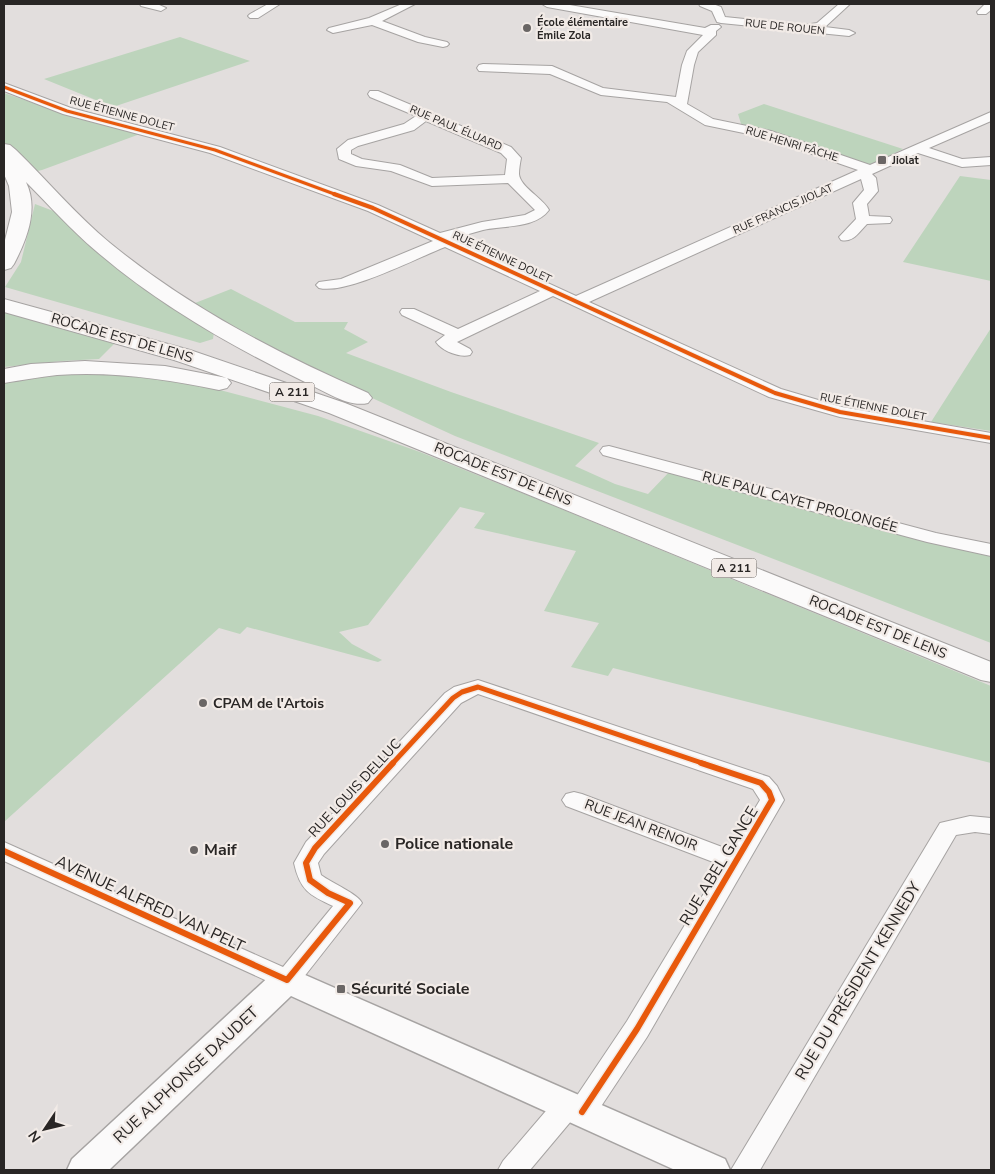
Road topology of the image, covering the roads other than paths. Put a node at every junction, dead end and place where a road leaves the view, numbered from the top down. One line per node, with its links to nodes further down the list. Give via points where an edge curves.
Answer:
1 (146, 4): 7 (street)
2 (276, 4): 8 (street)
3 (410, 4): 10 (street)
4 (547, 4): 13 (street)
5 (704, 4): 9 (street, via 718,9)
6 (845, 4): 11 (street, via 820,26)
7 (161, 8)
8 (254, 16)
9 (721, 20): 11 (street, RUE DE ROUEN); 13 (street, via 710,30)
10 (373, 21): 12 (street); 15 (street, via 422,40)
11 (805, 28): 14 (street, RUE DE ROUEN)
12 (333, 30)
13 (712, 33): 19 (street, via 693,50)
14 (849, 33)
15 (443, 44)
16 (483, 68): 19 (street, RUE HENRI FÂCHE, via 552,70 601,91 670,99)
17 (4, 87): 31 (street, RUE ÉTIENNE DOLET, via 67,111 215,150 373,208)
18 (374, 94): 20 (street, RUE PAUL ÉLUARD)
19 (680, 104): 26 (street, RUE HENRI FÂCHE, via 709,122 766,134 822,152)
20 (425, 116): 27 (street, RUE PAUL ÉLUARD, via 506,150 514,158); 27 (street, via 402,130 353,143 344,149 344,156 362,163 394,168 432,182)
21 (991, 116): 23 (street, RUE FRANCIS JIOLAT)
22 (4, 149): 43 (highway, via 69,217 138,275 193,312 294,369)
23 (918, 149): 25 (street, via 973,165); 26 (street, RUE FRANCIS JIOLAT)
24 (4, 161): 32 (highway, via 17,182 23,214 17,241)
25 (991, 161)
26 (866, 172): 28 (street, via 871,191 860,204); 36 (street, RUE FRANCIS JIOLAT)
27 (513, 179): 31 (street, via 540,206 542,210 538,215 482,226)
28 (863, 220): 29 (street); 30 (street)
29 (885, 220)
30 (846, 237)
31 (442, 240): 33 (street, via 344,283); 34 (street, RUE ÉTIENNE DOLET)
32 (4, 264)
33 (324, 285)
34 (552, 291): 36 (street, RUE ÉTIENNE DOLET); 39 (street)
35 (4, 297): 43 (highway, ROCADE EST DE LENS / A 211, via 232,363)
36 (575, 302): 42 (street, RUE ÉTIENNE DOLET, via 738,378 802,402 840,412)
37 (4, 304): 45 (highway, ROCADE EST DE LENS / A 211, via 182,355 338,408)
38 (408, 312): 39 (street)
39 (457, 335): 40 (street, via 444,342)
40 (464, 352)
41 (4, 376): 45 (highway, via 95,367 152,370 186,376 248,389 329,413)
42 (991, 438)
43 (447, 439): 47 (highway, ROCADE EST DE LENS / A 211)
44 (609, 450): 46 (street, RUE PAUL CAYET PROLONGÉE, via 934,538)
45 (477, 464): 48 (highway, ROCADE EST DE LENS / A 211)
46 (991, 550)
47 (991, 658)
48 (991, 673)
49 (453, 698): 53 (street, RUE ABEL GANCE, via 478,687 761,783 772,800); 54 (street, RUE LOUIS DELLUC, via 315,848 306,863 310,880 350,903)
50 (574, 800): 53 (street, RUE JEAN RENOIR)
51 (991, 826): 59 (street, RUE DU PRÉSIDENT KENNEDY, via 962,824 948,829)
52 (4, 851): 54 (street, AVENUE ALFRED VAN PELT)
53 (735, 861): 55 (street, RUE ABEL GANCE, via 637,1029)
54 (287, 980): 55 (main road, AVENUE ALFRED VAN PELT); 56 (main road, RUE ALPHONSE DAUDET)
55 (575, 1109): 57 (street, RUE ABEL GANCE); 58 (main road, AVENUE ALFRED VAN PELT)
56 (85, 1170)
57 (513, 1170)
58 (712, 1170)
59 (745, 1170)

